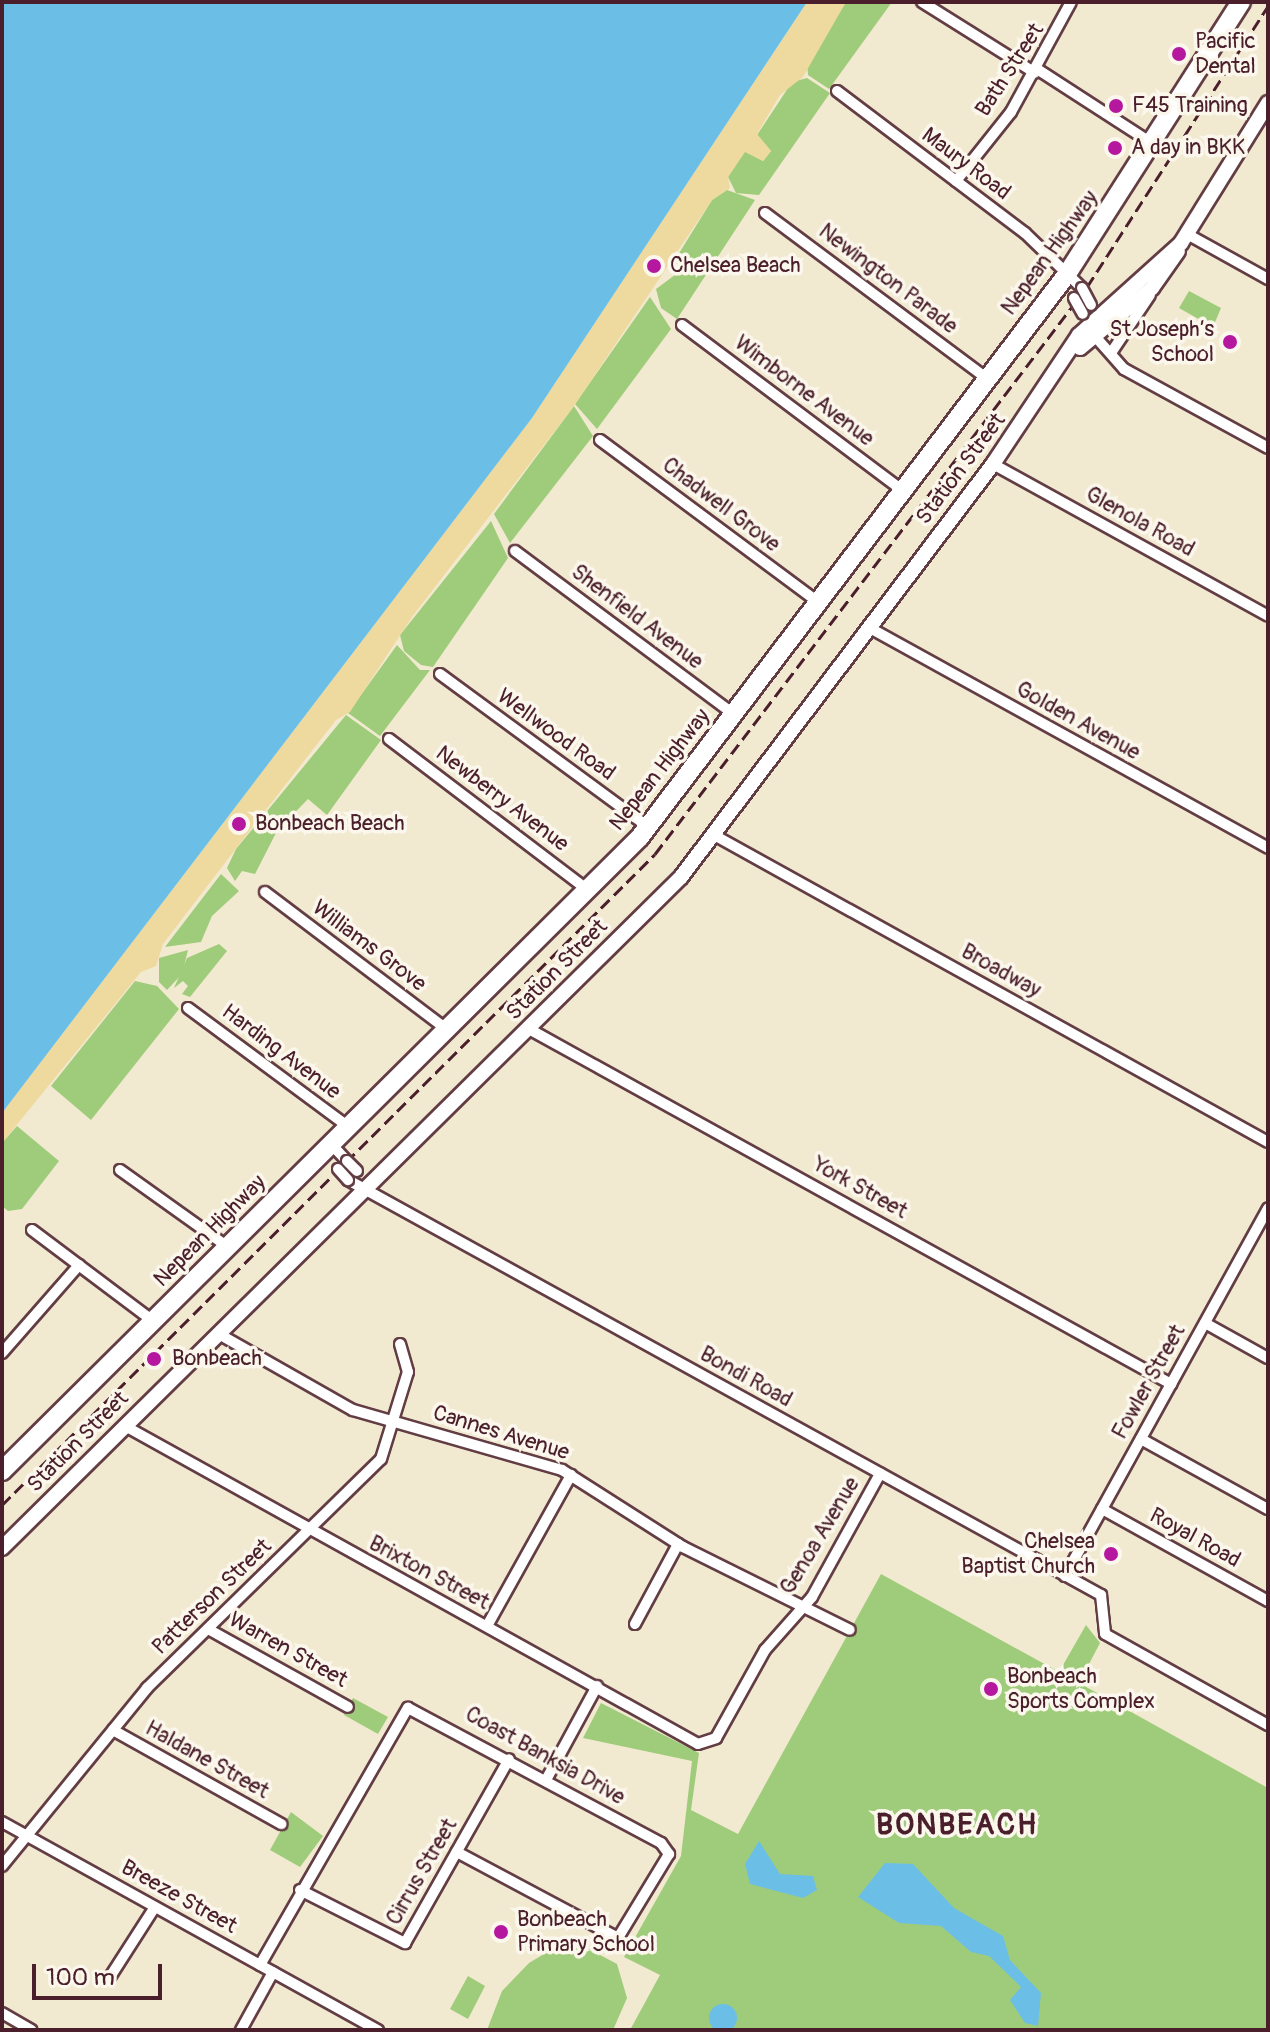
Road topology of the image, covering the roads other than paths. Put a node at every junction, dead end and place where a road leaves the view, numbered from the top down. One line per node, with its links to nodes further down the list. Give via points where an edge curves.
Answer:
1 (922, 2): 4 (street)
2 (1071, 2): 4 (street, Bath Street)
3 (1241, 2): 7 (highway, Nepean Highway)
4 (1036, 71): 7 (street); 8 (street, Bath Street)
5 (837, 91): 9 (street, Maury Road)
6 (1267, 107): 12 (street, Station Street)
7 (1154, 145): 13 (highway, Nepean Highway)
8 (974, 155): 9 (street, Bath Street); 10 (street, Bath Street, via 962,179)
9 (956, 181): 10 (street, Maury Road)
10 (968, 190): 13 (street, Maury Road)
11 (765, 213): 20 (street, Newington Parade)
12 (1184, 239): 14 (street, Station Street); 15 (street); 16 (street, Station Street)
13 (1067, 274): 16 (street, bridge, via 1074,298); 16 (street, Maury Road, bridge, via 1082,288); 20 (highway, Nepean Highway)
14 (1163, 277): 16 (street, Station Street); 18 (street)
15 (1268, 279)
16 (1092, 319): 18 (street); 19 (street); 23 (street, Station Street)
17 (682, 325): 24 (street, Wimborne Avenue)
18 (1113, 350): 19 (street)
19 (1124, 369): 22 (street)
20 (986, 378): 24 (highway, Nepean Highway)
21 (600, 440): 26 (street, Chadwell Grove)
22 (1268, 448)
23 (993, 464): 27 (street, Glenola Road); 28 (street, Station Street)
24 (902, 490): 26 (highway, Nepean Highway)
25 (515, 551): 30 (street, Shenfield Avenue)
26 (818, 602): 30 (highway, Nepean Highway)
27 (1268, 616)
28 (870, 628): 33 (street, Station Street); 34 (street, Golden Avenue)
29 (440, 674): 32 (street, Wellwood Road)
30 (734, 714): 32 (highway, Nepean Highway)
31 (389, 739): 35 (street, Newberry Avenue)
32 (648, 827): 35 (highway, Nepean Highway)
33 (714, 835): 38 (street, Station Street); 41 (street, Broadway)
34 (1268, 848)
35 (590, 891): 39 (highway, Nepean Highway)
36 (265, 892): 39 (street, Williams Grove)
37 (188, 1008): 40 (street, Harding Avenue)
38 (529, 1029): 44 (street, Station Street); 55 (street, York Street)
39 (449, 1031): 40 (highway, Nepean Highway)
40 (350, 1128): 42 (highway, Nepean Highway)
41 (1268, 1142)
42 (328, 1150): 44 (street, bridge, via 357,1171); 44 (street, Bondi Road, bridge, via 348,1180); 47 (highway, Nepean Highway)
43 (120, 1170): 47 (street)
44 (365, 1188): 51 (street, Station Street); 60 (street, Bondi Road)
45 (1268, 1208): 50 (street, Fowler Street)
46 (32, 1230): 48 (street)
47 (228, 1247): 49 (highway, Nepean Highway)
48 (79, 1265): 49 (street); 53 (street)
49 (153, 1321): 59 (highway, Nepean Highway)
50 (1205, 1323): 54 (street); 55 (street, Fowler Street)
51 (219, 1334): 56 (street, Cannes Avenue, via 349,1408); 57 (street, Station Street)
52 (400, 1344): 56 (street, Patterson Street, via 409,1369)
53 (2, 1353)
54 (1268, 1358)
55 (1171, 1384): 58 (street, Fowler Street)
56 (394, 1421): 61 (street, Cannes Avenue); 64 (street, Patterson Street, via 381,1459)
57 (125, 1426): 64 (street, Brixton Street); 66 (street, Station Street)
58 (1141, 1439): 62 (street, Fowler Street); 63 (street)
59 (2, 1471)
60 (880, 1474): 67 (street, Bondi Road); 69 (street, Genoa Avenue)
61 (571, 1475): 65 (street, Cannes Avenue); 71 (street)
62 (1102, 1509): 67 (street, Fowler Street); 68 (street, Royal Road)
63 (1268, 1509)
64 (309, 1530): 71 (street, Brixton Street); 72 (street, Patterson Street)
65 (678, 1544): 69 (street, Cannes Avenue); 70 (street)
66 (2, 1548)
67 (1065, 1576): 76 (street, Bondi Road, via 1107,1602 1100,1629)
68 (1268, 1601)
69 (805, 1605): 73 (street, Cannes Avenue); 78 (street, Genoa Avenue, via 765,1650)
70 (635, 1624)
71 (487, 1626): 74 (street, Brixton Street)
72 (208, 1629): 75 (street, Warren Street); 77 (street, Patterson Street)
73 (850, 1630)
74 (597, 1686): 78 (street, Brixton Street, via 698,1744); 80 (street)
75 (348, 1707)
76 (1268, 1725)
77 (113, 1730): 82 (street, Haldane Street); 83 (street, Patterson Street)
78 (716, 1738)
79 (509, 1759): 80 (street, Coast Banksia Drive); 84 (street, Cirrus Street); 86 (street, Coast Banksia Drive, via 421,1710 405,1710)
80 (546, 1780): 84 (street, Coast Banksia Drive, via 668,1850 625,1936 613,1938)
81 (2, 1822): 83 (street, Breeze Street)
82 (281, 1824)
83 (27, 1836): 85 (street, Patterson Street); 87 (street, Breeze Street)
84 (457, 1852): 86 (street, Cirrus Street, via 405,1943)
85 (2, 1866)
86 (300, 1890): 88 (street, Coast Banksia Drive)
87 (155, 1907): 88 (street, Breeze Street); 90 (street)
88 (260, 1965): 89 (street, Breeze Street)
89 (273, 1972): 92 (street, Breeze Street); 94 (street)
90 (110, 1977)
91 (2, 2013): 93 (street)
92 (375, 2029)
93 (32, 2030)
94 (241, 2030)

